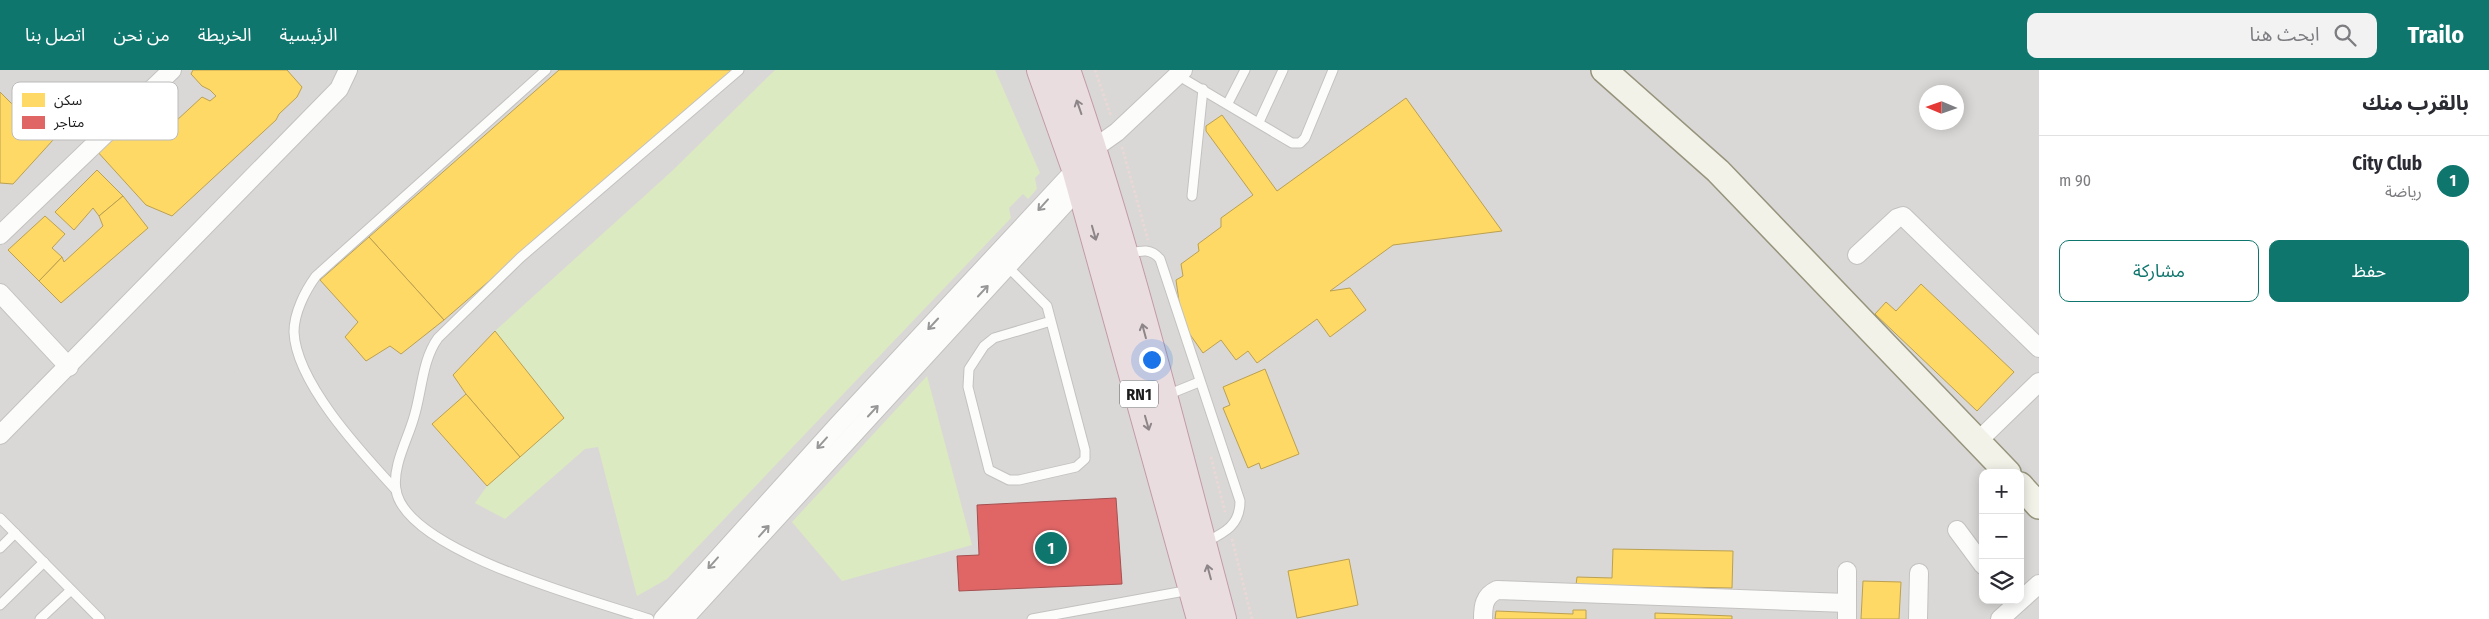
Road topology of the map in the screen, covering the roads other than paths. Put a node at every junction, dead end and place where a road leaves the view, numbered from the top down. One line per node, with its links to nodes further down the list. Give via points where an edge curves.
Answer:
1 (172, 70): 12 (street)
2 (348, 70): 26 (street, via 339,89)
3 (546, 70): 34 (lane, via 316,276 295,319 296,350 318,394)
4 (739, 70): 34 (lane, via 533,246 438,338 430,348 414,417 400,458)
5 (1041, 70): 17 (highway, RN1)
6 (1066, 70): 17 (highway, RN1, one-way to 6)
7 (1244, 70): 14 (lane)
8 (1283, 70): 15 (lane)
9 (1333, 70): 15 (lane, via 1300,143 1292,143)
10 (1604, 70): 31 (street, via 1718,170)
11 (1181, 73): 13 (lane); 17 (street)
12 (159, 82)
13 (1203, 89): 14 (lane); 18 (lane)
14 (1228, 103): 15 (lane)
15 (1259, 122)
16 (99, 140): 19 (street)
17 (1083, 168): 20 (highway, RN1); 22 (street); 50 (highway, RN1, one-way to 50); 54 (street, one-way to 54, via 838,426)
18 (1192, 196)
19 (0, 235)
20 (1124, 255): 27 (lane, via 1145,250 1160,260); 29 (highway, RN1, one-way to 20)
21 (1857, 255): 25 (street, via 1903,216)
22 (1006, 265): 24 (lane, via 1047,306); 55 (street, one-way to 22)
23 (0, 293): 26 (street)
24 (1051, 321): 24 (lane, via 1085,459 1076,467 1009,480 989,470 968,387 969,368 984,346 994,338)
25 (2039, 348)
26 (69, 367): 30 (street)
27 (1199, 382): 29 (lane); 39 (lane, via 1240,501 1240,511 1230,529)
28 (2039, 382): 31 (street)
29 (1162, 397): 39 (highway, RN1)
30 (0, 434)
31 (1977, 442): 32 (street)
32 (2004, 469)
33 (2024, 489): 35 (street)
34 (396, 490): 53 (lane, via 411,518 441,541 532,581)
35 (2039, 506)
36 (0, 518): 38 (lane)
37 (1956, 530): 41 (street)
38 (15, 533): 40 (lane); 42 (lane)
39 (1202, 544): 50 (highway, RN1, one-way to 39)
40 (0, 548)
41 (1979, 560)
42 (44, 562): 46 (lane); 47 (lane)
43 (1846, 571): 49 (street)
44 (1919, 573): 58 (street)
45 (2039, 584): 48 (street)
46 (71, 590): 51 (lane); 52 (lane)
47 (0, 605)
48 (2017, 609): 59 (street)
49 (1847, 611): 57 (street, via 1496,590 1486,598)
50 (1202, 612): 56 (lane)
51 (96, 618)
52 (40, 619)
53 (649, 619)
54 (663, 619)
55 (684, 619)
56 (1032, 619)
57 (1483, 619)
58 (1918, 619)
59 (2000, 619)

